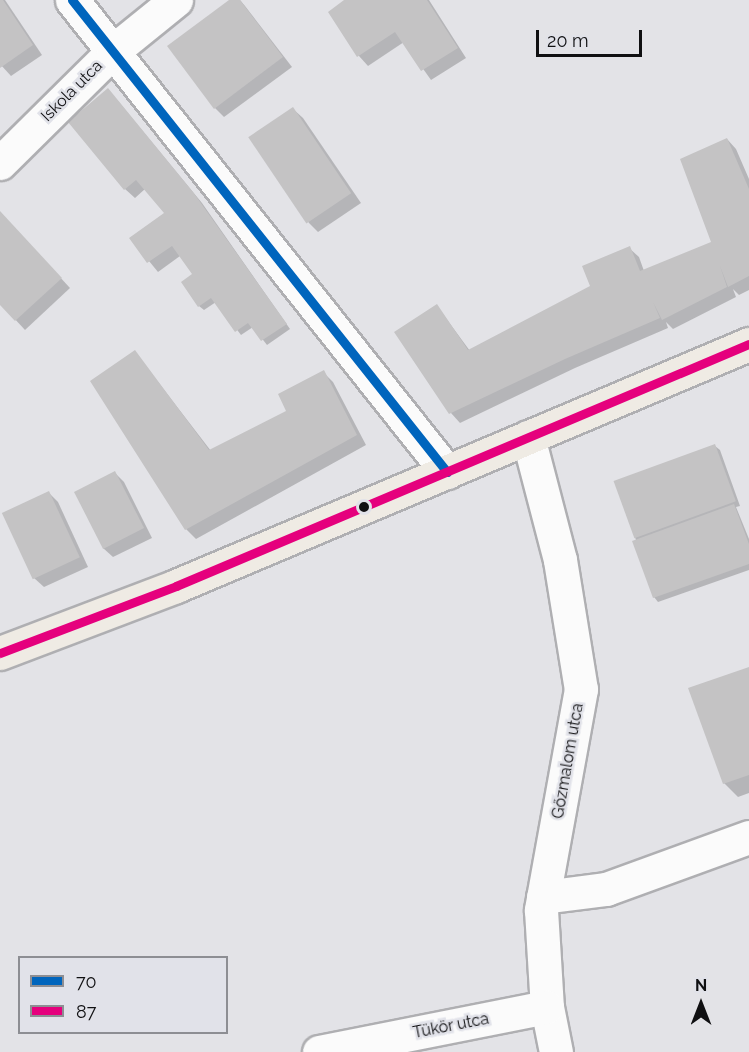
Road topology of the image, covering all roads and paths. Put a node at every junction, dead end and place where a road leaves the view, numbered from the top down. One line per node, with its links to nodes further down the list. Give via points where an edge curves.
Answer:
1 (72, 0): 3 (street)
2 (176, 0): 3 (street, Iskola utca)
3 (113, 51): 4 (street, Iskola utca); 7 (street)
4 (0, 163)
5 (749, 344): 6 (main road)
6 (528, 437): 7 (main road); 10 (street, Gőzmalom utca, via 560,560 581,689)
7 (447, 472): 8 (main road, via 177,586)
8 (0, 653)
9 (749, 837): 10 (street, via 606,889)
10 (543, 897): 11 (street, Gőzmalom utca)
11 (547, 1007): 12 (street, Tükör utca); 13 (street, Gőzmalom utca)
12 (319, 1052)
13 (556, 1052)

